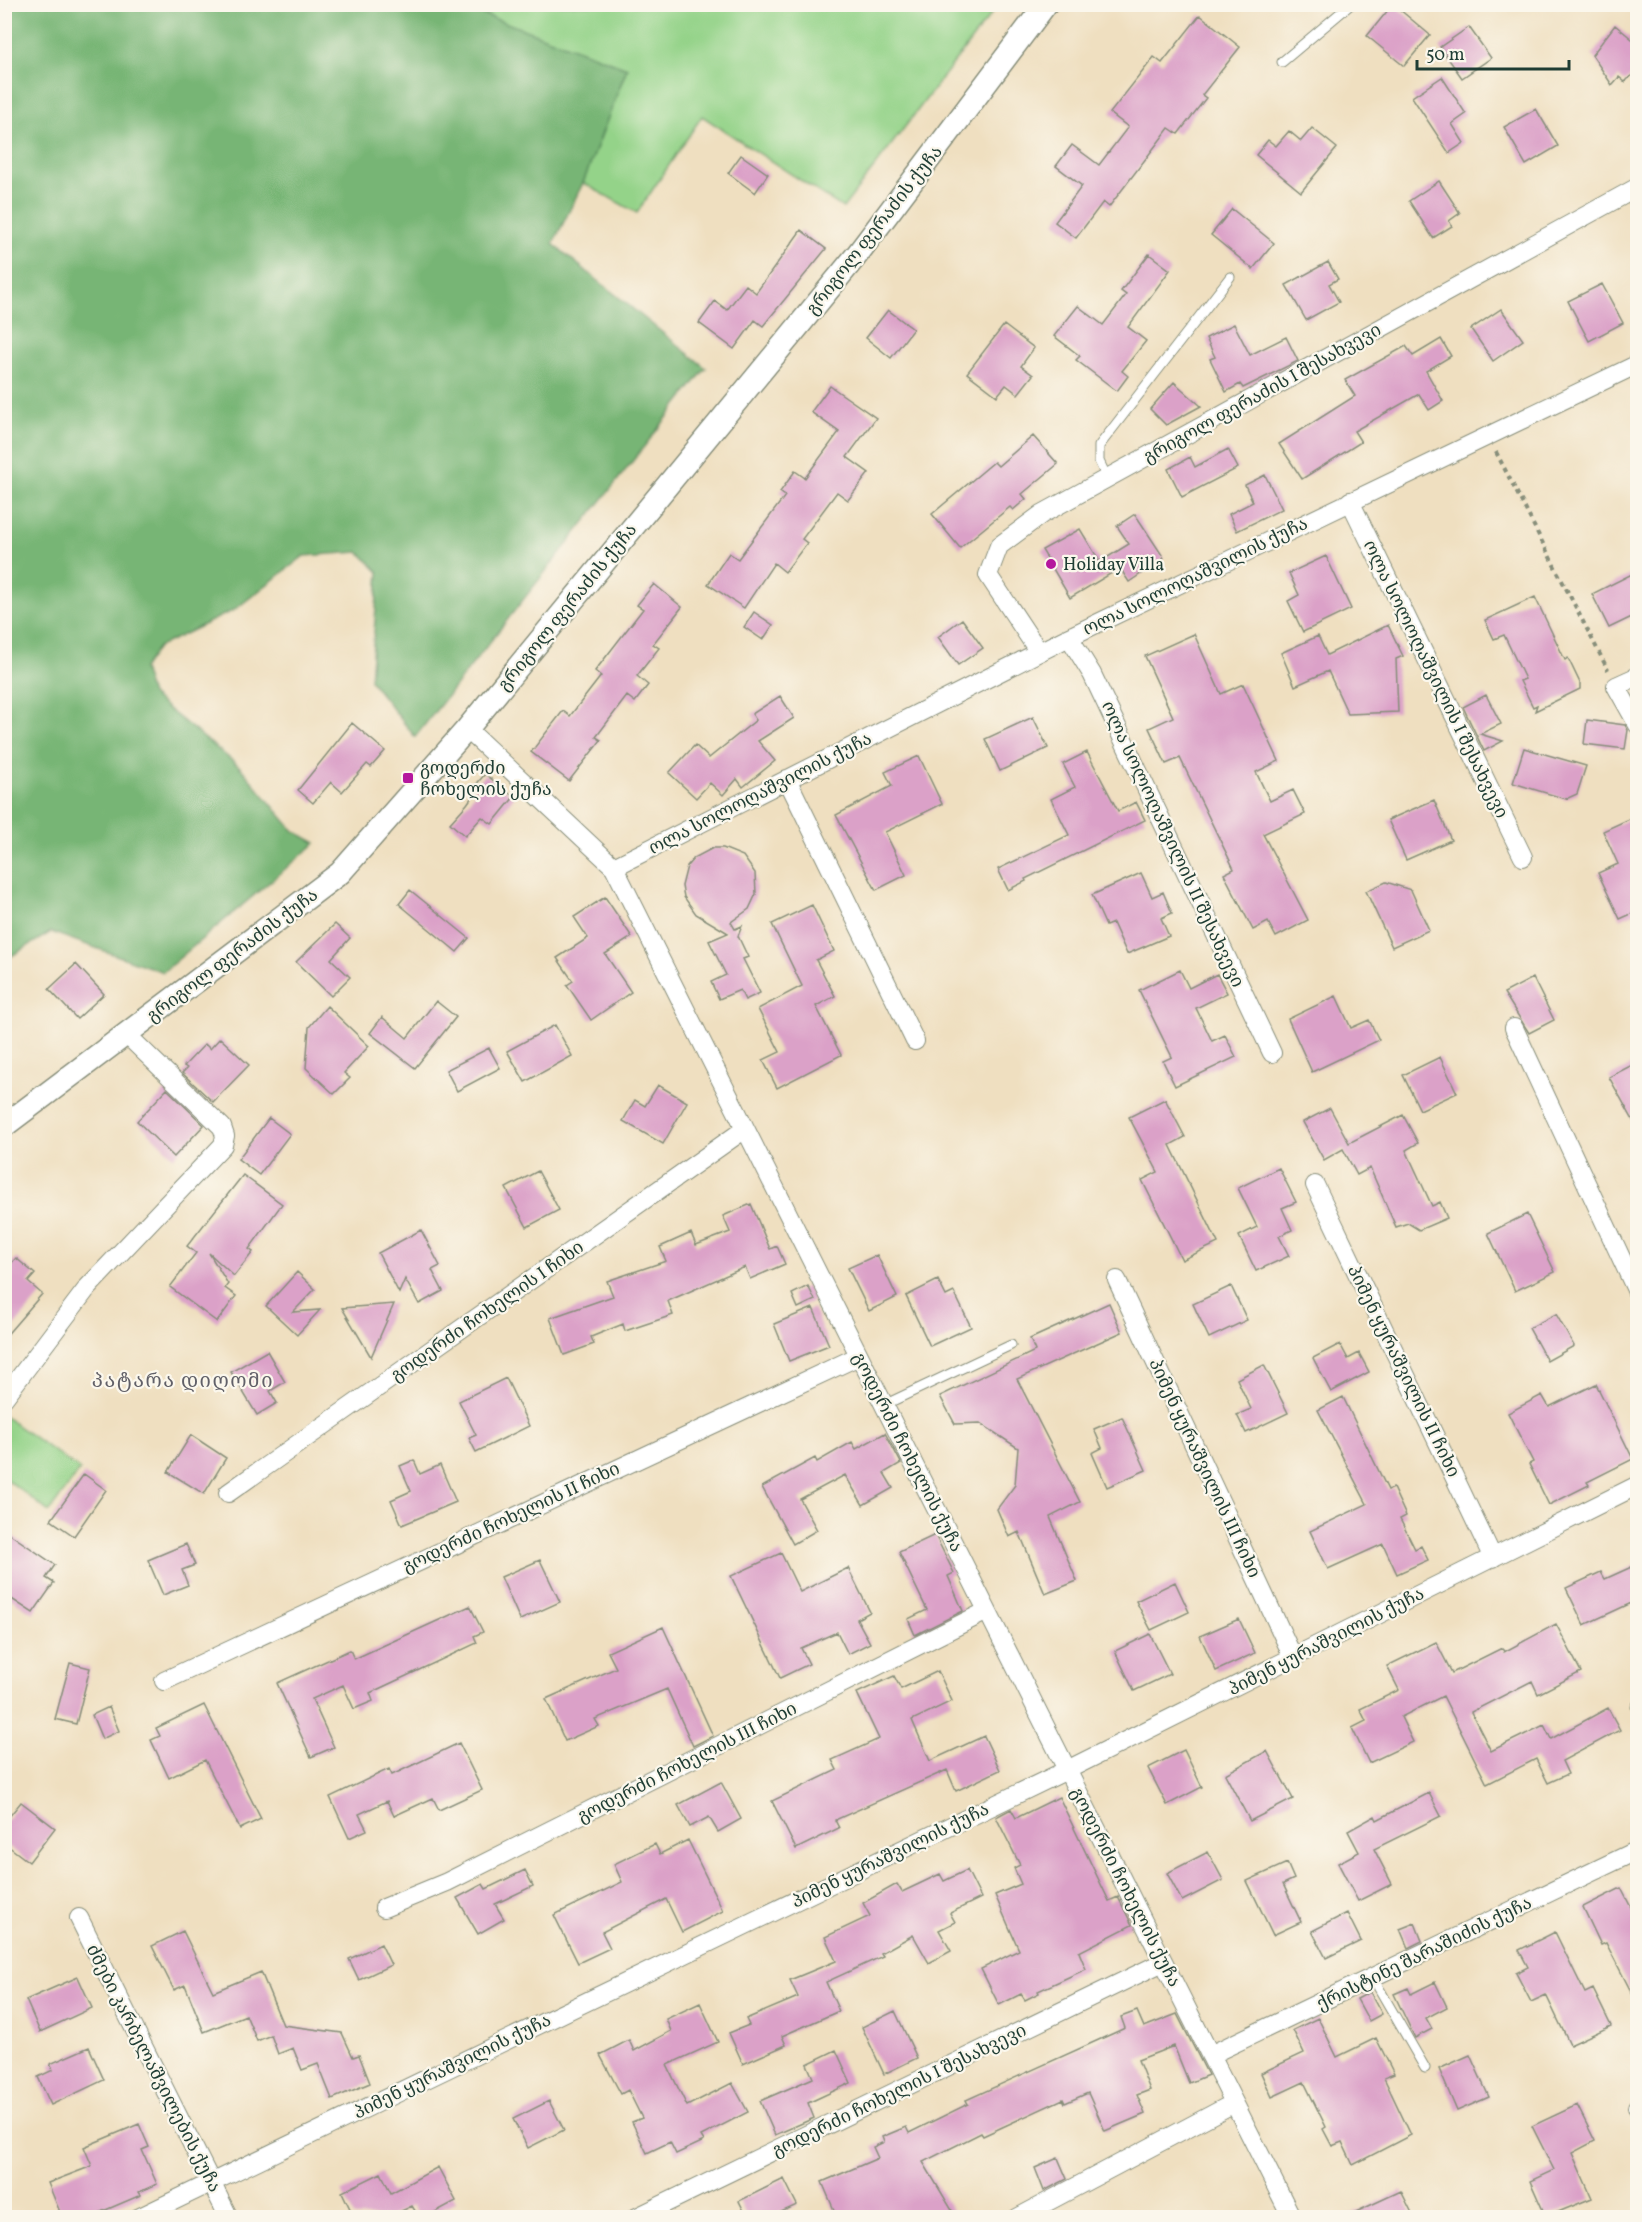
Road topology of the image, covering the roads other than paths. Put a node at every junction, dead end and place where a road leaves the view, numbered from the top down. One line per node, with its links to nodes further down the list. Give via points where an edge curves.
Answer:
1 (1046, 4): 13 (street, გრიგოლ ფერაძის ქუჩა, via 856,256)
2 (1351, 4): 3 (lane)
3 (1282, 62)
4 (1638, 187): 7 (street, გრიგოლ ფერაძის I შესახვევი)
5 (1230, 277): 7 (lane, via 1099,446 1099,461)
6 (1638, 364): 8 (street, ოლა სოლოღაშვილის ქუჩა)
7 (1107, 478): 10 (street, გრიგოლ ფერაძის I შესახვევი, via 1042,514 999,546 988,575)
8 (1350, 501): 9 (street, ოლა სოლოღაშვილის ქუჩა); 15 (street, ოლა სოლოღაშვილის I შესახვევი)
9 (1069, 638): 10 (street, ოლა სოლოღაშვილის ქუჩა); 20 (street, ოლა სოლოღაშვილის II შესახვევი, via 1092,674)
10 (1039, 652): 14 (street, ოლა სოლოღაშვილის ქუჩა)
11 (1638, 676): 12 (street, via 1616,686)
12 (1638, 725)
13 (467, 729): 16 (street, გოდერძი ჩოხელის ქუჩა); 18 (street, გრიგოლ ფერაძის ქუჩა, via 340,873)
14 (787, 779): 16 (street, ოლა სოლოღაშვილის ქუჩა); 19 (street)
15 (1523, 857)
16 (614, 867): 22 (street, გოდერძი ჩოხელის ქუჩა)
17 (1514, 1028): 25 (street)
18 (127, 1035): 21 (street, გრიგოლ ფერაძის ქუჩა); 28 (street, via 222,1127 223,1144 88,1287)
19 (915, 1041)
20 (1272, 1053)
21 (4, 1126)
22 (745, 1129): 27 (street, გოდერძი ჩოხელის ქუჩა); 31 (street, გოდერძი ჩოხელის I ჩიხი)
23 (1314, 1185): 32 (street, პიმენ ყურაშვილის II ჩიხი)
24 (1117, 1280): 34 (street, პიმენ ყურაშვილის III ჩიხი)
25 (1638, 1294)
26 (1011, 1345): 29 (lane)
27 (860, 1356): 29 (street, გოდერძი ჩოხელის ქუჩა); 35 (street, გოდერძი ჩოხელის II ჩიხი)
28 (4, 1398)
29 (884, 1405): 33 (street, გოდერძი ჩოხელის ქუჩა)
30 (1638, 1485): 32 (street, პიმენ ყურაშვილის ქუჩა)
31 (228, 1493)
32 (1493, 1557): 34 (street, პიმენ ყურაშვილის ქუჩა)
33 (987, 1611): 36 (street, გოდერძი ჩოხელის ქუჩა); 38 (street, გოდერძი ჩოხელის III ჩიხი, via 447,1882)
34 (1293, 1657): 36 (street, პიმენ ყურაშვილის ქუჩა)
35 (164, 1681)
36 (1067, 1770): 40 (street, გოდერძი ჩოხელის ქუჩა); 45 (street, პიმენ ყურაშვილის ქუჩა)
37 (1638, 1850): 41 (street, ქრისტინე შარაშიძის ქუჩა)
38 (384, 1908)
39 (79, 1918): 45 (street, ძმები კარბელაშვილების ქუჩა)
40 (1164, 1962): 42 (street, გოდერძი ჩოხელის ქუჩა); 48 (street, გოდერძი ჩოხელის I შესახვევი)
41 (1373, 1978): 42 (street, ქრისტინე შარაშიძის ქუჩა); 43 (lane)
42 (1210, 2055): 44 (street, გოდერძი ჩოხელის ქუჩა)
43 (1425, 2068)
44 (1234, 2103): 49 (street); 50 (street, გოდერძი ჩოხელის ქუჩა)
45 (211, 2182): 46 (street, პიმენ ყურაშვილის ქუჩა); 47 (street, ძმები კარბელაშვილების ქუჩა)
46 (138, 2217)
47 (229, 2217)
48 (635, 2217)
49 (1017, 2217)
50 (1292, 2217)

